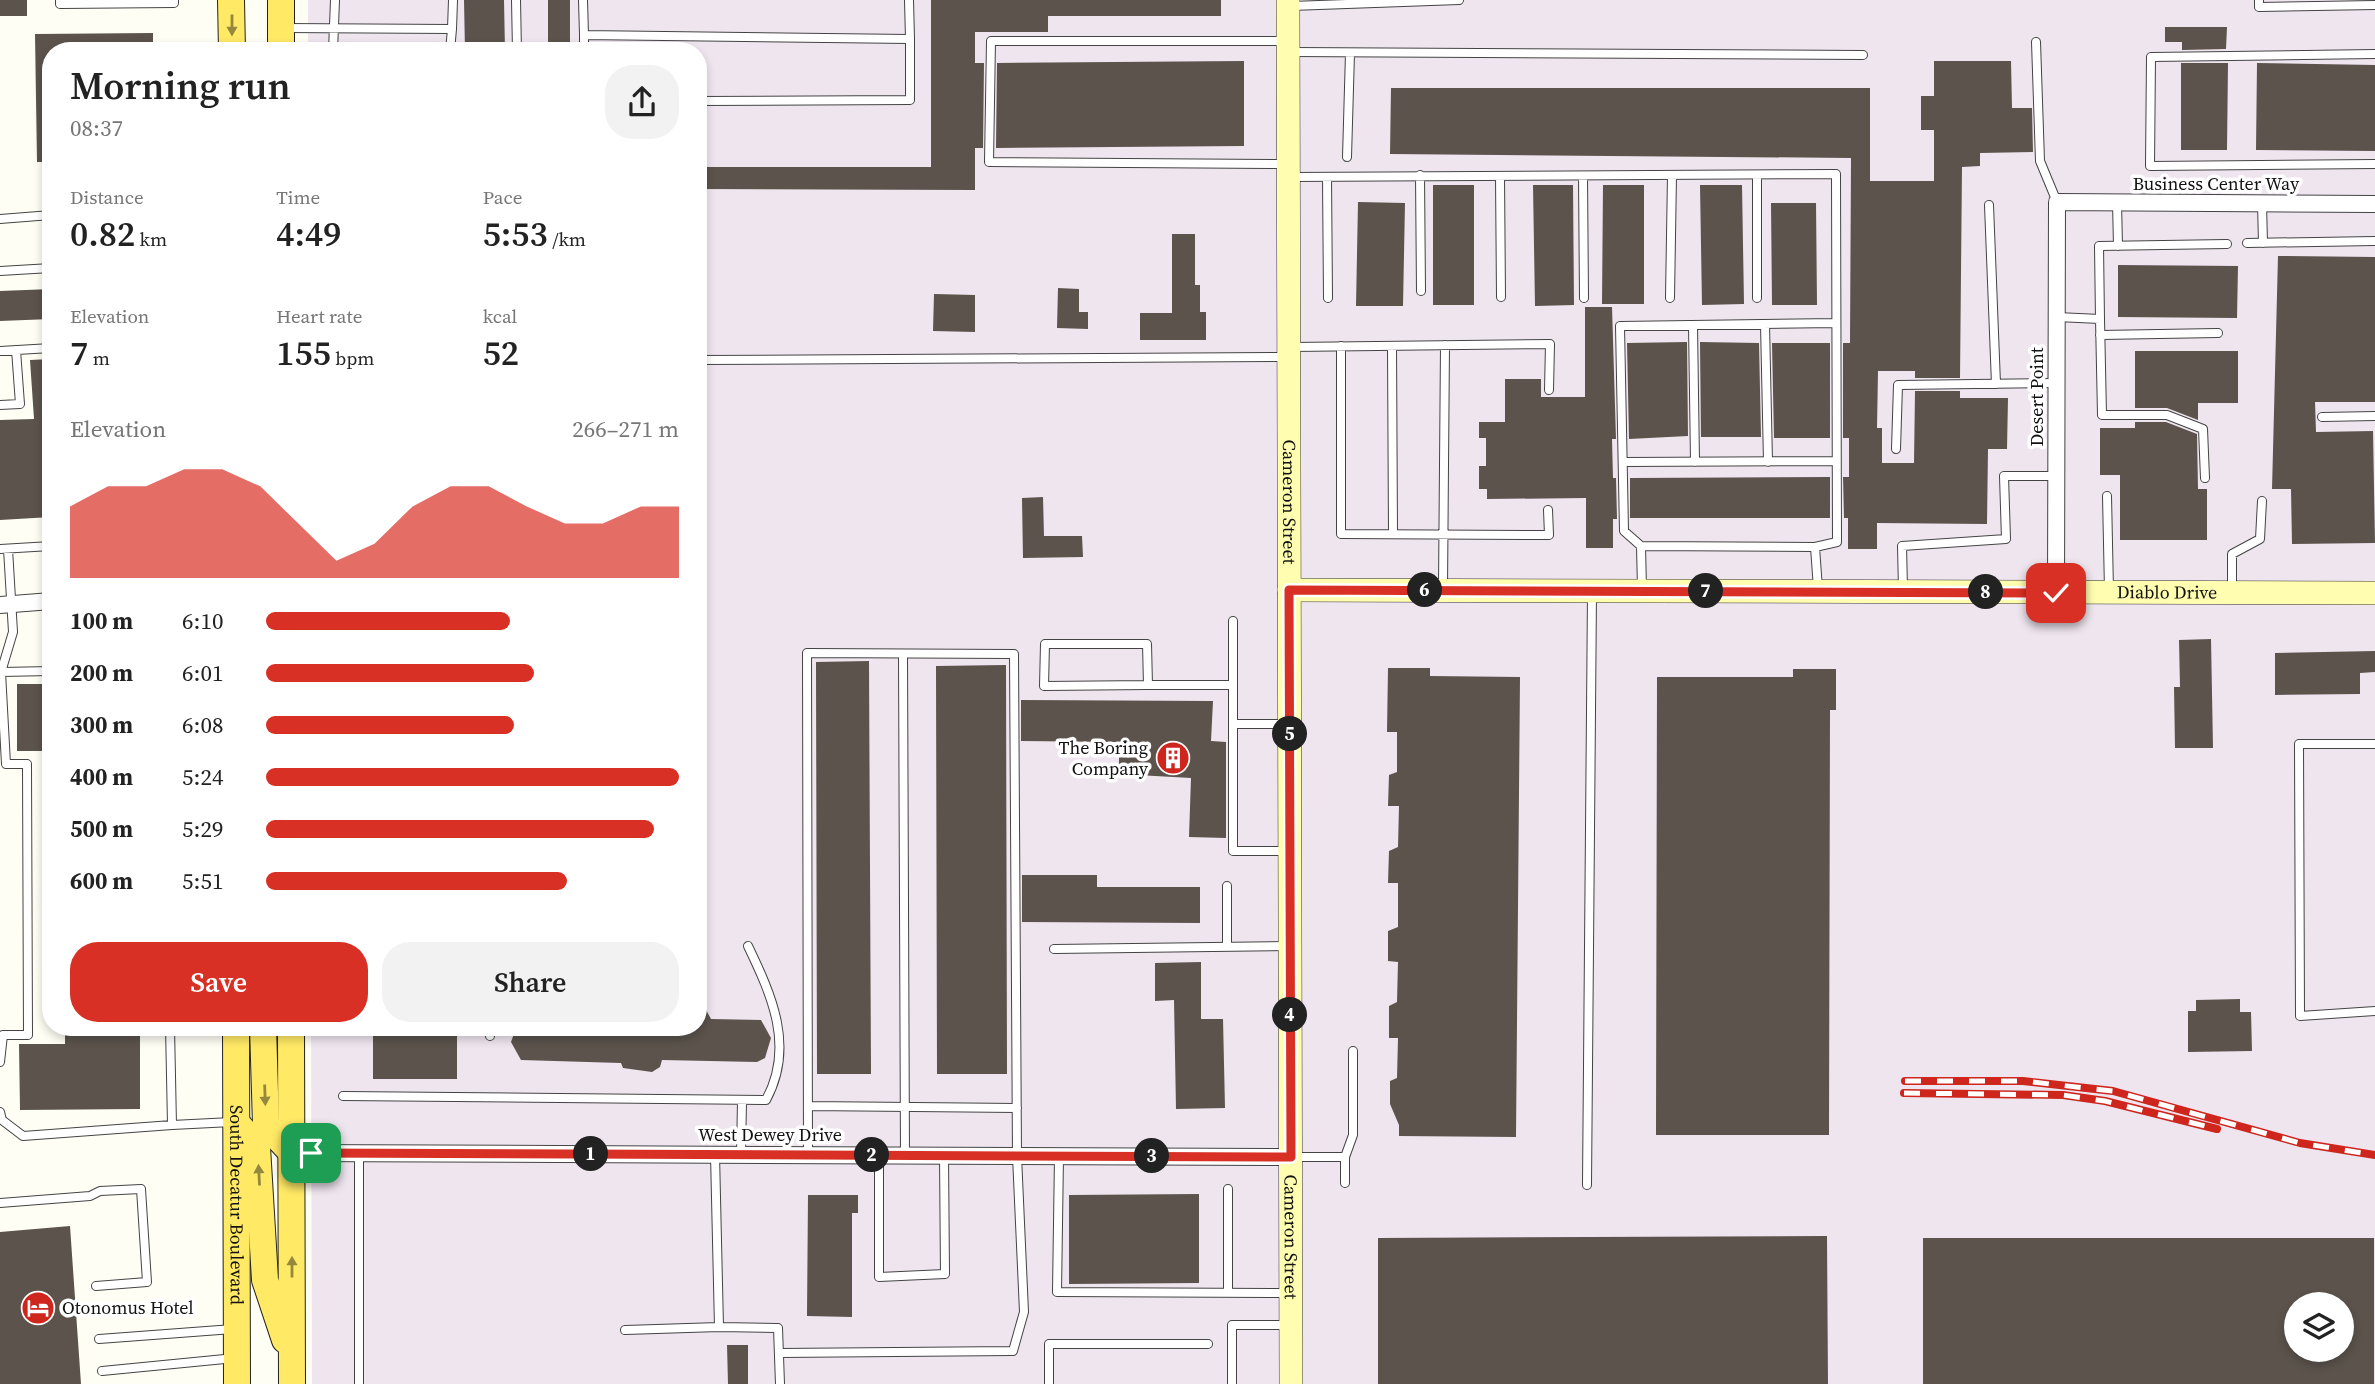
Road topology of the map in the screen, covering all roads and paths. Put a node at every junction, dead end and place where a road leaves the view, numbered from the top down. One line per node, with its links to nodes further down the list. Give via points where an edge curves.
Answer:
1 (60, 0): 2 (lane, via 60,4)
2 (174, 0)
3 (231, 0): 19 (main road, one-way to 19)
4 (281, 0): 17 (main road)
5 (335, 0): 14 (lane)
6 (453, 0): 15 (lane)
7 (516, 0): 22 (lane)
8 (583, 0): 16 (lane)
9 (909, 0): 18 (lane)
10 (1459, 0): 12 (lane)
11 (2259, 0): 13 (lane, via 2259,7)
12 (1288, 3): 25 (street, Cameron Street)
13 (2375, 5)
14 (334, 28): 15 (lane); 17 (lane); 20 (lane)
15 (452, 29): 21 (lane)
16 (584, 35): 18 (lane); 23 (lane)
17 (281, 39)
18 (910, 39): 29 (lane, via 910,100)
19 (232, 42)
20 (334, 42)
21 (451, 42)
22 (517, 42)
23 (584, 42)
24 (2036, 42): 39 (lane, via 2040,162)
25 (1288, 47): 26 (lane); 32 (street, Cameron Street); 32 (lane, via 991,41 989,162)
26 (1350, 52): 28 (lane); 30 (lane)
27 (2375, 54): 31 (lane, via 2151,57 2150,166)
28 (1863, 55)
29 (707, 102)
30 (1347, 158)
31 (2375, 164)
32 (1288, 171): 38 (lane); 72 (street, Cameron Street)
33 (1672, 175): 36 (lane); 37 (lane); 57 (lane)
34 (1420, 176): 35 (lane); 38 (lane); 53 (lane)
35 (1500, 176): 36 (lane); 54 (lane)
36 (1583, 176): 56 (lane)
37 (1757, 176): 58 (lane); 61 (lane, via 1836,174)
38 (1327, 177): 55 (lane)
39 (2057, 202): 40 (street, Business Center Way); 59 (street, Desert Point)
40 (2117, 202): 41 (street, Business Center Way); 50 (lane)
41 (2262, 203): 42 (street, Business Center Way); 48 (lane)
42 (2375, 204)
43 (1989, 205): 75 (lane)
44 (42, 216): 45 (lane)
45 (0, 219)
46 (2375, 242): 48 (lane)
47 (2247, 243): 48 (lane)
48 (2263, 243)
49 (2227, 244): 50 (lane)
50 (2118, 246): 60 (lane, via 2099,246)
51 (42, 269): 52 (lane)
52 (0, 271)
53 (1421, 291)
54 (1501, 297)
55 (1328, 298)
56 (1584, 298)
57 (1670, 298)
58 (1757, 298)
59 (2057, 317): 60 (lane); 74 (street, Desert Point)
60 (2100, 319): 65 (lane)
61 (1835, 323): 62 (lane); 82 (lane)
62 (1765, 324): 63 (lane); 81 (lane)
63 (1693, 325): 83 (lane); 84 (lane, via 1620,326)
64 (2218, 333): 65 (lane)
65 (2100, 335): 86 (lane, via 2102,415 2167,415 2203,429)
66 (1445, 345): 68 (lane); 76 (lane, via 1550,345); 91 (lane)
67 (1341, 346): 68 (lane); 72 (lane); 90 (lane, via 1342,534)
68 (1392, 346): 90 (lane)
69 (42, 349): 70 (lane)
70 (16, 350): 71 (lane); 77 (lane, via 20,404)
71 (0, 351)
72 (1289, 352): 73 (lane); 96 (street, Cameron Street)
73 (707, 360)
74 (2056, 383): 75 (lane); 85 (street, Desert Point)
75 (1996, 384): 80 (lane, via 1898,385)
76 (1549, 390)
77 (0, 405)
78 (2375, 416): 79 (lane)
79 (2322, 417)
80 (1896, 449)
81 (1768, 461): 82 (lane); 83 (lane)
82 (1836, 461): 94 (lane, via 1837,542)
83 (1695, 462): 84 (lane)
84 (1623, 463): 92 (lane, via 1624,531)
85 (2056, 477): 101 (lane, via 2004,476 2006,539 1902,545); 102 (street, Desert Point)
86 (2205, 478)
87 (2107, 496): 103 (lane)
88 (2262, 501): 104 (lane, via 2260,539 2232,554)
89 (1548, 510): 91 (lane, via 1549,535)
90 (1393, 534): 91 (lane)
91 (1443, 535): 97 (lane)
92 (1641, 545): 94 (lane); 99 (lane)
93 (42, 547): 95 (lane)
94 (1815, 547): 100 (lane)
95 (4, 549): 107 (lane)
96 (1289, 590): 97 (street, Diablo Drive); 115 (street, Cameron Street)
97 (1443, 590): 98 (street, Diablo Drive)
98 (1592, 591): 99 (street, Diablo Drive); 151 (lane)
99 (1642, 591): 100 (street, Diablo Drive)
100 (1819, 592): 101 (street, Diablo Drive)
101 (1903, 592): 102 (street, Diablo Drive)
102 (2056, 593): 103 (street, Diablo Drive)
103 (2109, 593): 104 (street, Diablo Drive)
104 (2232, 593): 105 (street, Diablo Drive)
105 (2375, 593)
106 (42, 602): 107 (street)
107 (6, 605): 111 (lane, via 13,632)
108 (1233, 621): 113 (lane)
109 (903, 654): 132 (lane, via 807,653); 133 (lane); 134 (lane, via 1014,654)
110 (42, 671): 111 (lane)
111 (1, 672): 129 (lane, via 6,764 27,764 28,1034 3,1034)
112 (1148, 685): 112 (lane, via 1147,644 1045,644 1044,686); 113 (lane)
113 (1233, 685): 114 (lane)
114 (1233, 724): 115 (lane); 117 (lane, via 1233,851)
115 (1290, 724): 117 (street, Cameron Street)
116 (2375, 744): 123 (lane, via 2299,744 2300,1016)
117 (1290, 851): 120 (street, Cameron Street)
118 (1227, 886): 121 (lane)
119 (748, 946): 131 (lane, via 772,996 780,1041 778,1078 766,1100)
120 (1290, 946): 121 (lane); 148 (street, Cameron Street)
121 (1227, 947): 122 (lane)
122 (1054, 949)
123 (2375, 1011)
124 (170, 1036): 137 (lane)
125 (236, 1036): 136 (main road, South Decatur Boulevard)
126 (262, 1036): 138 (main road, one-way to 138, via 266,1125)
127 (291, 1036): 138 (main road)
128 (1353, 1051): 149 (lane, via 1353,1135)
129 (0, 1062)
130 (343, 1096): 131 (lane)
131 (741, 1101): 141 (lane)
132 (808, 1106): 133 (lane); 142 (lane)
133 (905, 1107): 134 (lane); 144 (lane)
134 (1017, 1108): 146 (lane)
135 (0, 1112): 137 (lane, via 2,1120 23,1136)
136 (236, 1122): 137 (lane); 159 (main road, South Decatur Boulevard); 166 (main road, one-way to 136, via 265,1280 257,1147)
137 (172, 1125)
138 (292, 1153): 139 (street, West Dewey Drive); 166 (main road, one-way to 138)
139 (359, 1153): 140 (street, West Dewey Drive); 167 (lane)
140 (716, 1154): 141 (street, West Dewey Drive); 158 (lane)
141 (741, 1154): 142 (street, West Dewey Drive)
142 (808, 1155): 143 (street, West Dewey Drive)
143 (879, 1155): 144 (street, West Dewey Drive); 145 (lane, via 879,1277 945,1275)
144 (905, 1155): 145 (street, West Dewey Drive)
145 (944, 1155): 146 (street, West Dewey Drive)
146 (1017, 1156): 147 (street, West Dewey Drive); 163 (lane, via 1024,1312 1013,1351)
147 (1059, 1156): 148 (street, West Dewey Drive); 155 (lane, via 1057,1292)
148 (1291, 1157): 149 (lane); 156 (street, Cameron Street)
149 (1345, 1157): 150 (lane)
150 (1345, 1183)
151 (1587, 1185)
152 (1228, 1189): 155 (lane)
153 (0, 1203): 154 (lane, via 141,1189 147,1282)
154 (96, 1286)
155 (1228, 1293): 156 (lane)
156 (1291, 1293): 157 (street, Cameron Street)
157 (1291, 1325): 170 (lane, via 1232,1325); 171 (street, Cameron Street)
158 (719, 1327): 160 (lane); 163 (lane, via 778,1328)
159 (237, 1329): 161 (lane); 165 (main road, South Decatur Boulevard)
160 (625, 1329)
161 (99, 1339)
162 (1208, 1344): 169 (lane, via 1049,1344)
163 (779, 1353): 168 (lane)
164 (102, 1371): 165 (lane)
165 (237, 1371)
166 (292, 1373)
167 (359, 1384)
168 (780, 1384)
169 (1049, 1384)
170 (1232, 1384)
171 (1291, 1384)

